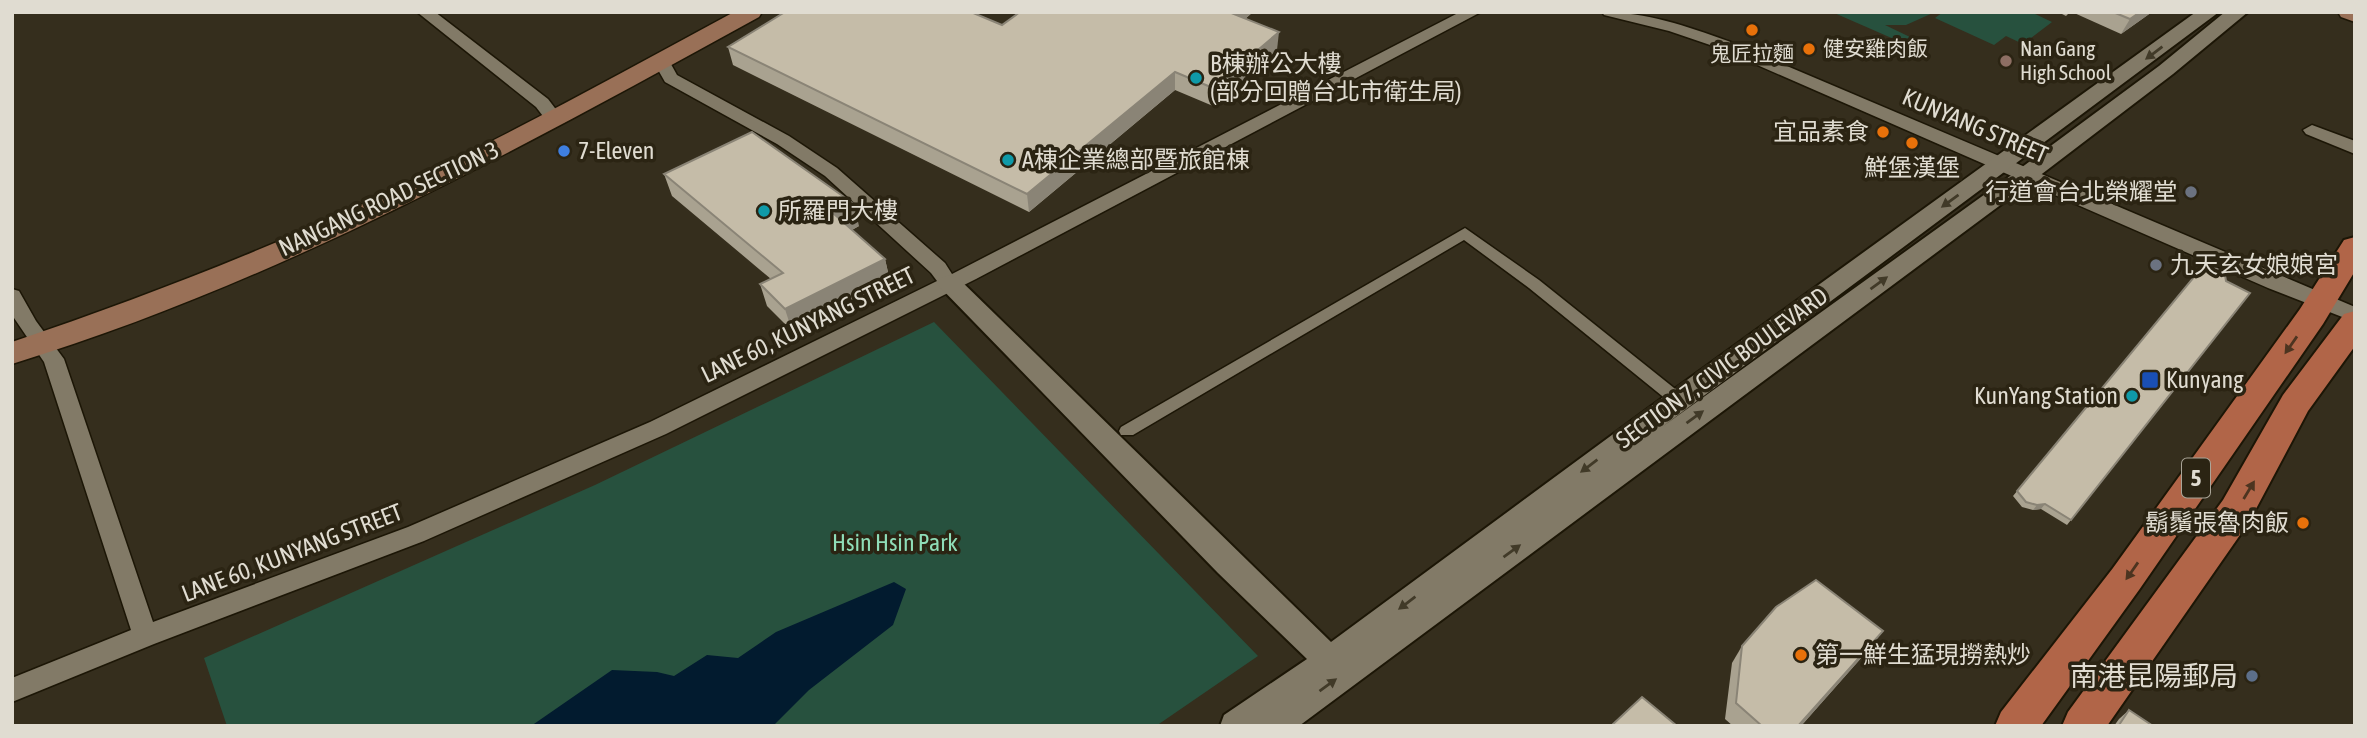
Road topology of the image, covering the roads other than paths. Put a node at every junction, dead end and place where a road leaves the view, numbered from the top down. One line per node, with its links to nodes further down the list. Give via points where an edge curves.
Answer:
1 (425, 12): 10 (street, via 542,103)
2 (751, 12): 9 (main road, NANGANG ROAD SECTION 3)
3 (1473, 12): 15 (street, LANE 60, KUNYANG STREET)
4 (1610, 12): 13 (street, KUNYANG STREET, via 1722,44)
5 (2209, 12): 13 (street, SECTION 7, CIVIC BOULEVARD, one-way to 13)
6 (2238, 12): 13 (street, SECTION 7, CIVIC BOULEVARD, via 2166,70)
7 (2348, 12): 8 (main road)
8 (2355, 15)
9 (661, 61): 10 (main road, NANGANG ROAD SECTION 3); 15 (street, via 671,78 831,172 939,268)
10 (555, 120): 20 (main road, NANGANG ROAD SECTION 3, via 351,220)
11 (2312, 130): 12 (street)
12 (2355, 148)
13 (2014, 169): 17 (street, KUNYANG STREET); 22 (street, SECTION 7, CIVIC BOULEVARD, one-way to 22); 28 (street, SECTION 7, CIVIC BOULEVARD, one-way to 13)
14 (2355, 247): 17 (main road, 5)
15 (949, 284): 24 (street, LANE 60, KUNYANG STREET, via 658,428 416,534); 25 (street)
16 (12, 296): 20 (street)
17 (2319, 301): 18 (street, KUNYANG STREET); 29 (main road, 5, one-way to 29, via 2126,579)
18 (2355, 315)
19 (2355, 322): 30 (main road, 5, one-way to 19, via 2236,511 2295,404)
20 (41, 343): 21 (main road, NANGANG ROAD SECTION 3); 24 (street, via 54,359)
21 (12, 353)
22 (1678, 400): 23 (street, via 1465,233); 25 (street, SECTION 7, CIVIC BOULEVARD, one-way to 25)
23 (1127, 431)
24 (145, 636): 26 (street, LANE 60, KUNYANG STREET)
25 (1330, 660): 27 (street, SECTION 7, CIVIC BOULEVARD)
26 (12, 690)
27 (1236, 726)
28 (1273, 726)
29 (2016, 726)
30 (2083, 726)

